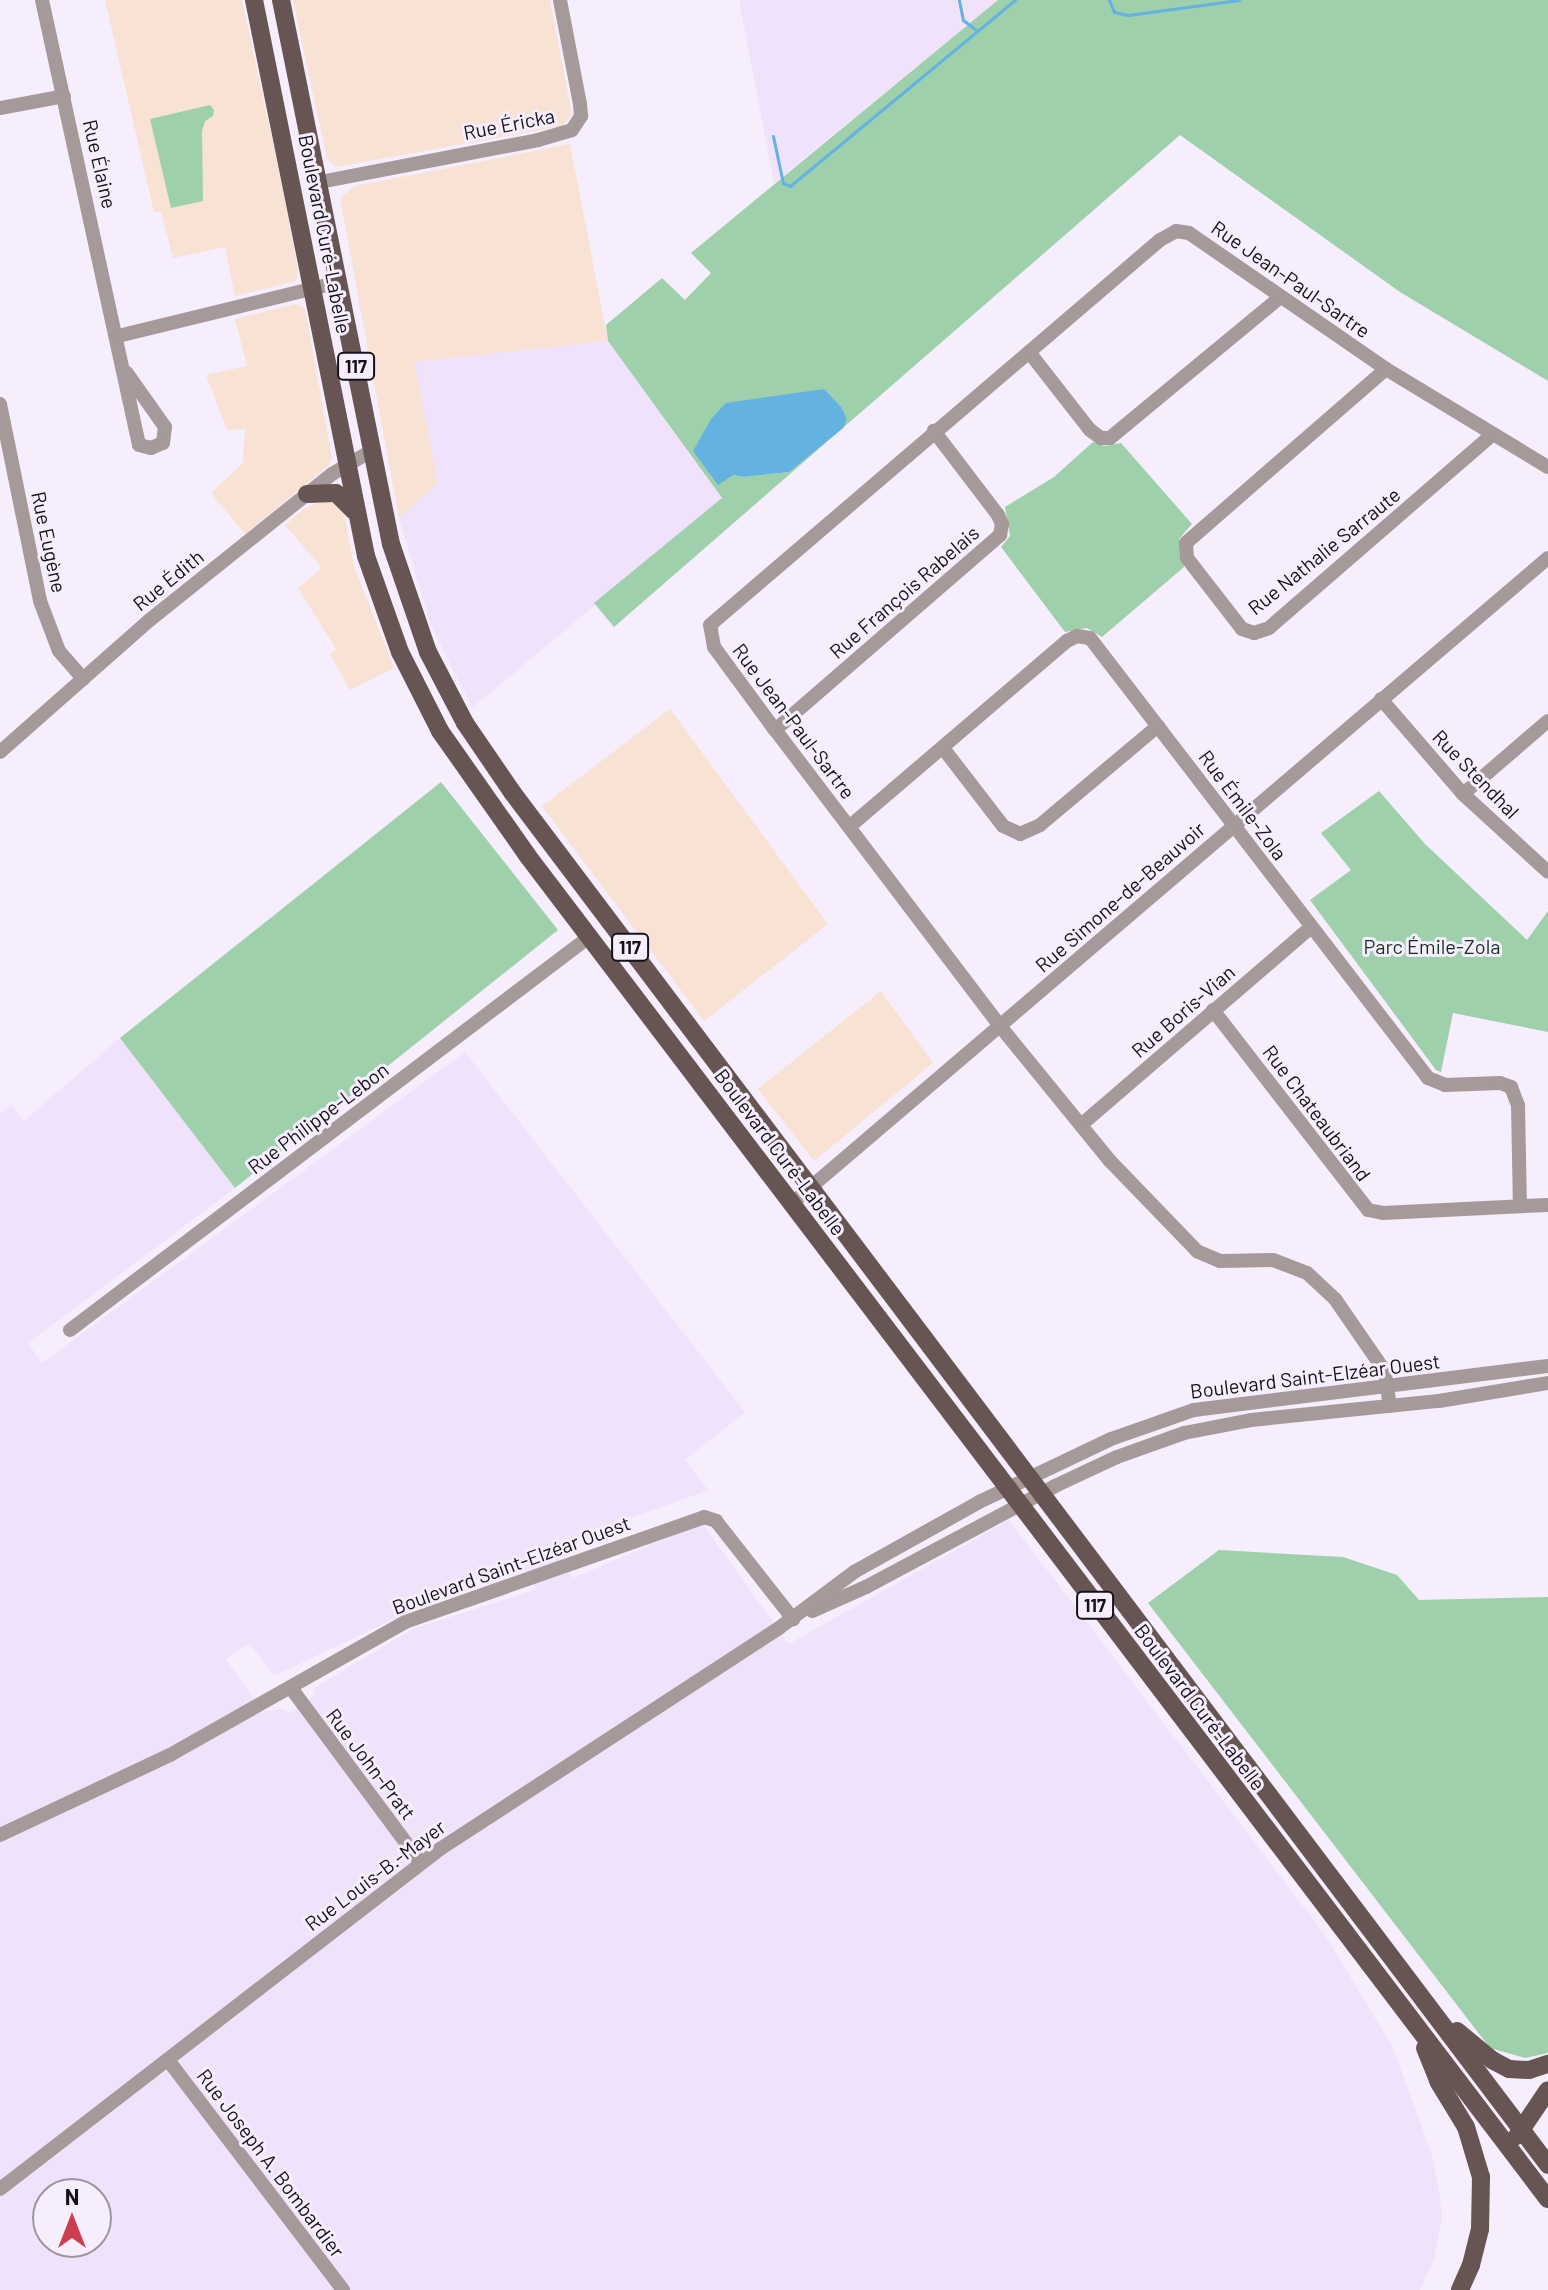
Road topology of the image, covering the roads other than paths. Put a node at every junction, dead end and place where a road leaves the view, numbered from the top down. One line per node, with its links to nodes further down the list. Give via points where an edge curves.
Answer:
1 (42, 0): 5 (street, Rue Élaine)
2 (254, 0): 9 (main road, Boulevard Curé-Labelle / 117)
3 (281, 0): 7 (main road, Boulevard Curé-Labelle / 117)
4 (560, 0): 7 (street, Rue Éricka, via 581,110 572,130)
5 (64, 96): 6 (street); 11 (street, Rue Élaine)
6 (0, 108)
7 (320, 182): 8 (main road, Boulevard Curé-Labelle / 117)
8 (340, 282): 9 (street); 18 (main road, Boulevard Curé-Labelle / 117)
9 (313, 288): 11 (street); 20 (main road, Boulevard Curé-Labelle / 117)
10 (1279, 298): 12 (street, Rue Jean-Paul-Sartre, via 1193,235 1176,231); 12 (street, via 1110,438 1090,430); 13 (street, Rue Jean-Paul-Sartre)
11 (118, 336): 14 (street, Rue Élaine)
12 (1029, 352): 16 (street, Rue Jean-Paul-Sartre)
13 (1386, 369): 17 (street, Rue Jean-Paul-Sartre); 17 (street, Rue Nathalie Sarraute, via 1186,543 1187,558 1244,631 1269,628)
14 (126, 372): 14 (street, Rue Élaine, via 139,445 163,443 165,427)
15 (0, 404): 19 (street, Rue Eugène)
16 (934, 431): 29 (street, Rue Jean-Paul-Sartre, via 710,625 712,643); 29 (street, Rue François Rabelais, via 996,511 1000,535)
17 (1492, 435): 21 (street, Rue Jean-Paul-Sartre)
18 (371, 451): 20 (street, Rue Édith); 41 (main road, Boulevard Curé-Labelle / 117, via 405,593 465,723)
19 (5, 453): 25 (street, Rue Eugène, via 40,601 59,651)
20 (347, 465): 22 (street, Rue Édith); 23 (main road, Boulevard Curé-Labelle / 117)
21 (1548, 467)
22 (307, 494): 23 (main road, via 336,493); 25 (street, Rue Édith)
23 (356, 514): 37 (main road, Boulevard Curé-Labelle / 117, via 380,604 430,714 473,782)
24 (1548, 558): 26 (street, Rue Simone-de-Beauvoir)
25 (83, 679): 31 (street, Rue Édith)
26 (1381, 699): 32 (street, Rue Stendhal); 33 (street, Rue Simone-de-Beauvoir)
27 (1548, 721): 32 (street)
28 (1158, 726): 30 (street, via 1040,825 1020,834 1003,826); 30 (street, Rue Émile-Zola, via 1084,635 1067,641); 33 (street, Rue Émile-Zola)
29 (775, 730): 34 (street, Rue Jean-Paul-Sartre)
30 (943, 748): 34 (street, Rue Émile-Zola)
31 (0, 752)
32 (1463, 794): 35 (street, Rue Stendhal)
33 (1234, 826): 36 (street, Rue Émile-Zola); 39 (street, Rue Simone-de-Beauvoir)
34 (849, 827): 39 (street, Rue Jean-Paul-Sartre)
35 (1548, 872)
36 (1311, 927): 38 (street, Rue Boris-Vian); 44 (street, Rue Émile-Zola, via 1428,1078 1440,1085 1511,1087 1518,1105)
37 (589, 937): 42 (main road, Boulevard Curé-Labelle / 117); 45 (street, Rue Philippe-Lebon)
38 (1213, 1010): 40 (street, Rue Boris-Vian); 44 (street, Rue Chateaubriand, via 1368,1210)
39 (1000, 1026): 40 (street, Rue Jean-Paul-Sartre); 41 (street, Rue Simone-de-Beauvoir)
40 (1081, 1125): 48 (street, Rue Jean-Paul-Sartre, via 1197,1251 1220,1261 1273,1260 1307,1273 1335,1299 1384,1370)
41 (812, 1187): 42 (street, Rue Simone-de-Beauvoir); 50 (main road, Boulevard Curé-Labelle / 117)
42 (791, 1204): 51 (main road, Boulevard Curé-Labelle / 117)
43 (1548, 1205): 44 (street, Rue Chateaubriand)
44 (1520, 1206)
45 (70, 1330)
46 (1548, 1366): 48 (street, Boulevard Saint-Elzéar Ouest)
47 (1548, 1383): 49 (street, Boulevard Saint-Elzéar Ouest)
48 (1387, 1387): 49 (street, Rue Jean-Paul-Sartre); 50 (street, Boulevard Saint-Elzéar Ouest, via 1194,1410 1111,1439)
49 (1390, 1406): 52 (street, Boulevard Saint-Elzéar Ouest, via 1198,1429)
50 (1031, 1476): 51 (street, Boulevard Saint-Elzéar Ouest); 52 (main road, Boulevard Curé-Labelle / 117)
51 (1006, 1488): 53 (main road, Boulevard Curé-Labelle / 117); 54 (street, Rue Louis-B.-Mayer, via 854,1572)
52 (1043, 1491): 53 (street, Boulevard Saint-Elzéar Ouest); 58 (main road, Boulevard Curé-Labelle / 117)
53 (1018, 1504): 54 (street, Rue Louis-B.-Mayer, via 866,1587); 59 (main road, Boulevard Curé-Labelle / 117)
54 (793, 1619): 55 (street, Boulevard Saint-Elzéar Ouest, via 708,1516 416,1616); 57 (street, Rue Louis-B.-Mayer)
55 (291, 1688): 56 (street, Boulevard Saint-Elzéar Ouest, via 170,1755); 57 (street, Rue John-Pratt)
56 (0, 1835)
57 (421, 1863): 60 (street, Rue Louis-B.-Mayer)
58 (1433, 2011): 61 (main road, via 1503,2067 1529,2070); 63 (main road, Boulevard Curé-Labelle / 117)
59 (1414, 2023): 64 (main road, Boulevard Curé-Labelle / 117); 69 (main road, via 1438,2081 1470,2137 1481,2177 1478,2240)
60 (168, 2060): 66 (street, Rue Louis-B.-Mayer); 68 (street, Rue Joseph A. Bombardier)
61 (1548, 2064)
62 (1548, 2090): 63 (main road)
63 (1521, 2129): 64 (main road); 65 (main road, Boulevard Curé-Labelle / 117)
64 (1510, 2149): 67 (main road, Boulevard Curé-Labelle / 117)
65 (1548, 2165)
66 (0, 2189)
67 (1548, 2199)
68 (343, 2290)
69 (1460, 2290)

